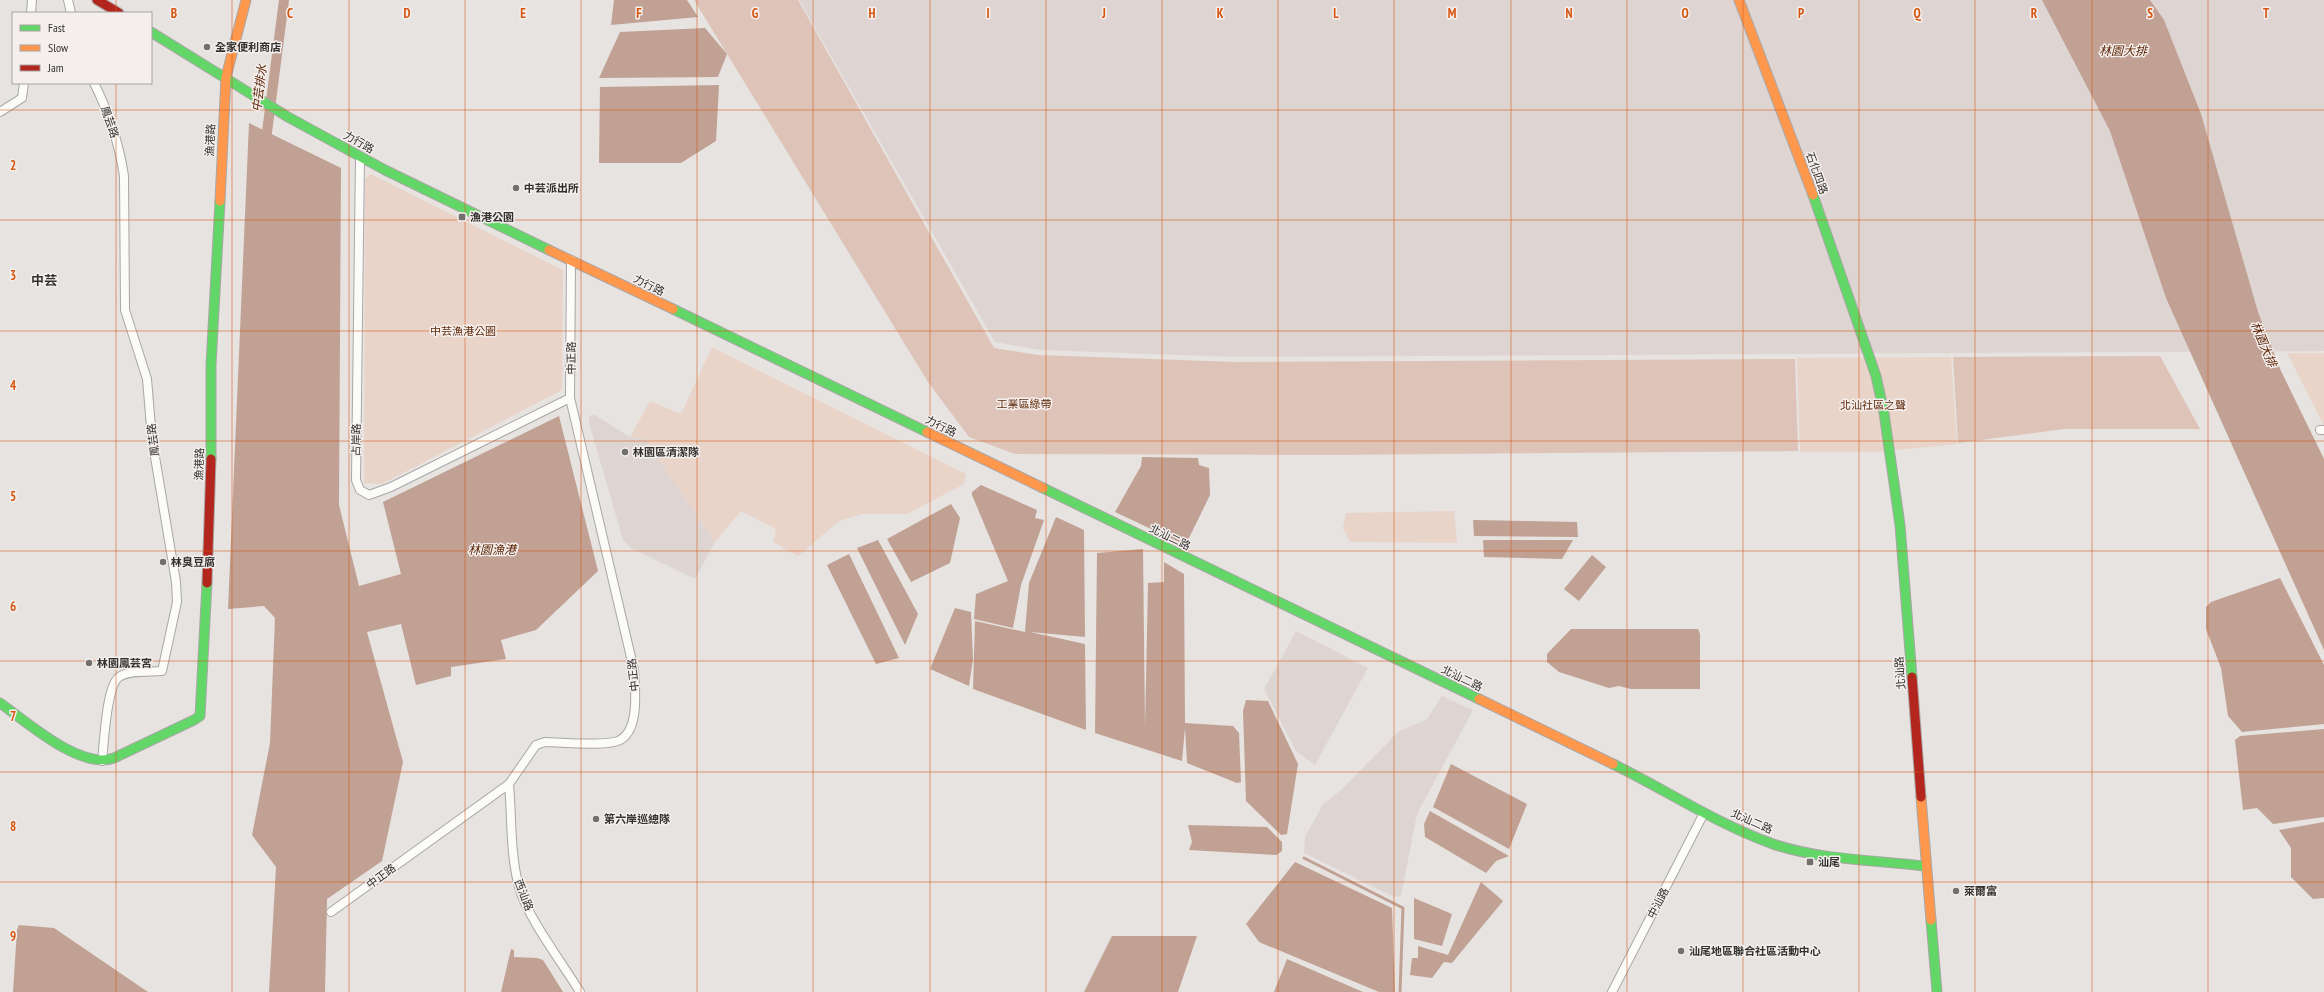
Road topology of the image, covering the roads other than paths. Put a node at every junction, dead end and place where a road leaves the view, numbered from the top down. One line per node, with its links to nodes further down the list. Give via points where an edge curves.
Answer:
1 (32, 0): 6 (street)
2 (68, 0): 7 (street)
3 (97, 0): 8 (street)
4 (246, 0): 10 (street, 漁港路)
5 (1739, 0): 16 (street, 石化四路, via 1800,160)
6 (31, 12)
7 (71, 12)
8 (117, 12)
9 (152, 33): 10 (street, 力行路)
10 (226, 77): 14 (street, 力行路, via 288,117); 20 (street, 漁港路, via 211,365 212,438 200,716 185,727)
11 (24, 84): 13 (street, via 22,98)
12 (94, 84): 20 (street, 鳳芸路, via 110,119 121,156 124,176 125,310 148,379 152,439 176,582 177,602 162,671 126,674 118,678 114,684 107,711)
13 (0, 112)
14 (360, 156): 15 (street, 力行路); 17 (street, 占岸路, via 356,480 360,490 369,495 391,486)
15 (571, 260): 17 (street, 中正路); 18 (street, 力行路)
16 (1868, 355): 23 (street, 北汕路, via 1885,410 1894,468 1906,588)
17 (570, 398): 21 (street, 中正路, via 628,637 634,670 635,711 630,728 620,740 608,743 546,742 536,745)
18 (1002, 469): 22 (street, 北汕二路, via 1623,769)
19 (0, 703): 20 (street, via 47,738 88,758)
20 (102, 761)
21 (510, 784): 24 (street, 中正路); 25 (street, 西汕路, via 515,868 519,888 527,906)
22 (1704, 813): 23 (street, 北汕二路, via 1774,844 1796,850); 26 (street, 中汕路)
23 (1924, 866): 27 (street, 北汕路)
24 (331, 912)
25 (580, 992)
26 (1612, 992)
27 (1937, 992)

